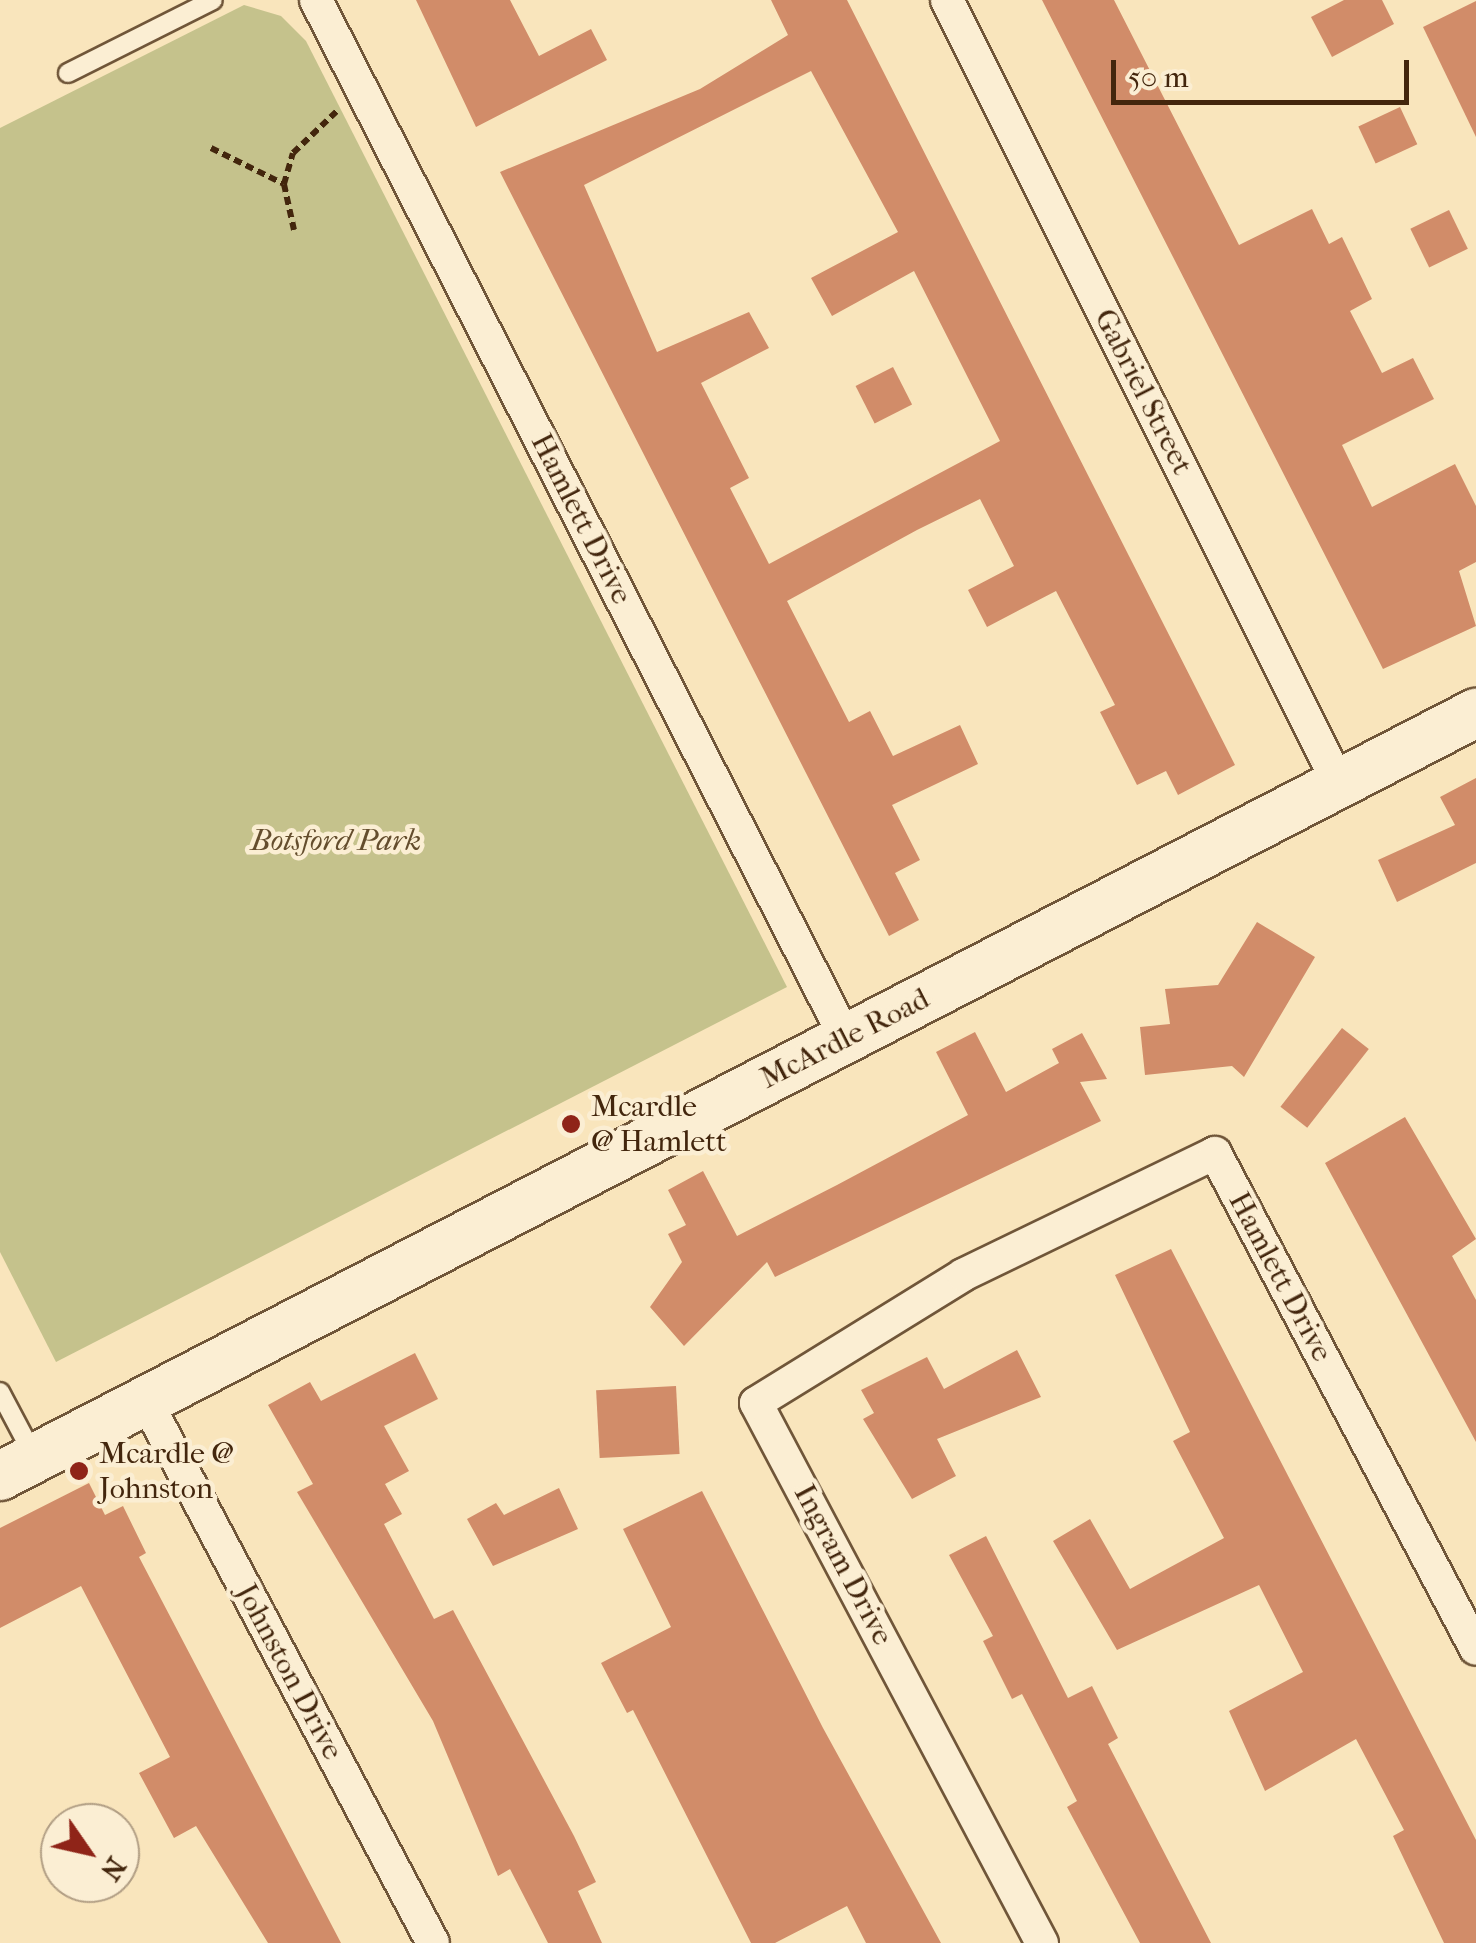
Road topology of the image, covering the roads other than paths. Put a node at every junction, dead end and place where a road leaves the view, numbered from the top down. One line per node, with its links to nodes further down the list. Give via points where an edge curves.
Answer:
1 (213, 0): 4 (lane)
2 (316, 0): 7 (street, Hamlett Drive)
3 (946, 0): 6 (street, Gabriel Street)
4 (68, 73)
5 (1476, 713): 6 (main road, McArdle Road)
6 (1338, 784): 7 (main road, McArdle Road)
7 (846, 1039): 10 (main road, McArdle Road)
8 (963, 1275): 12 (street, Hamlett Drive, via 1215,1153); 14 (street, Ingram Drive, via 756,1402)
9 (0, 1392): 11 (lane)
10 (146, 1401): 11 (main road, McArdle Road); 13 (street, Johnston Drive)
11 (18, 1467)
12 (1476, 1649)
13 (432, 1943)
14 (1042, 1943)

